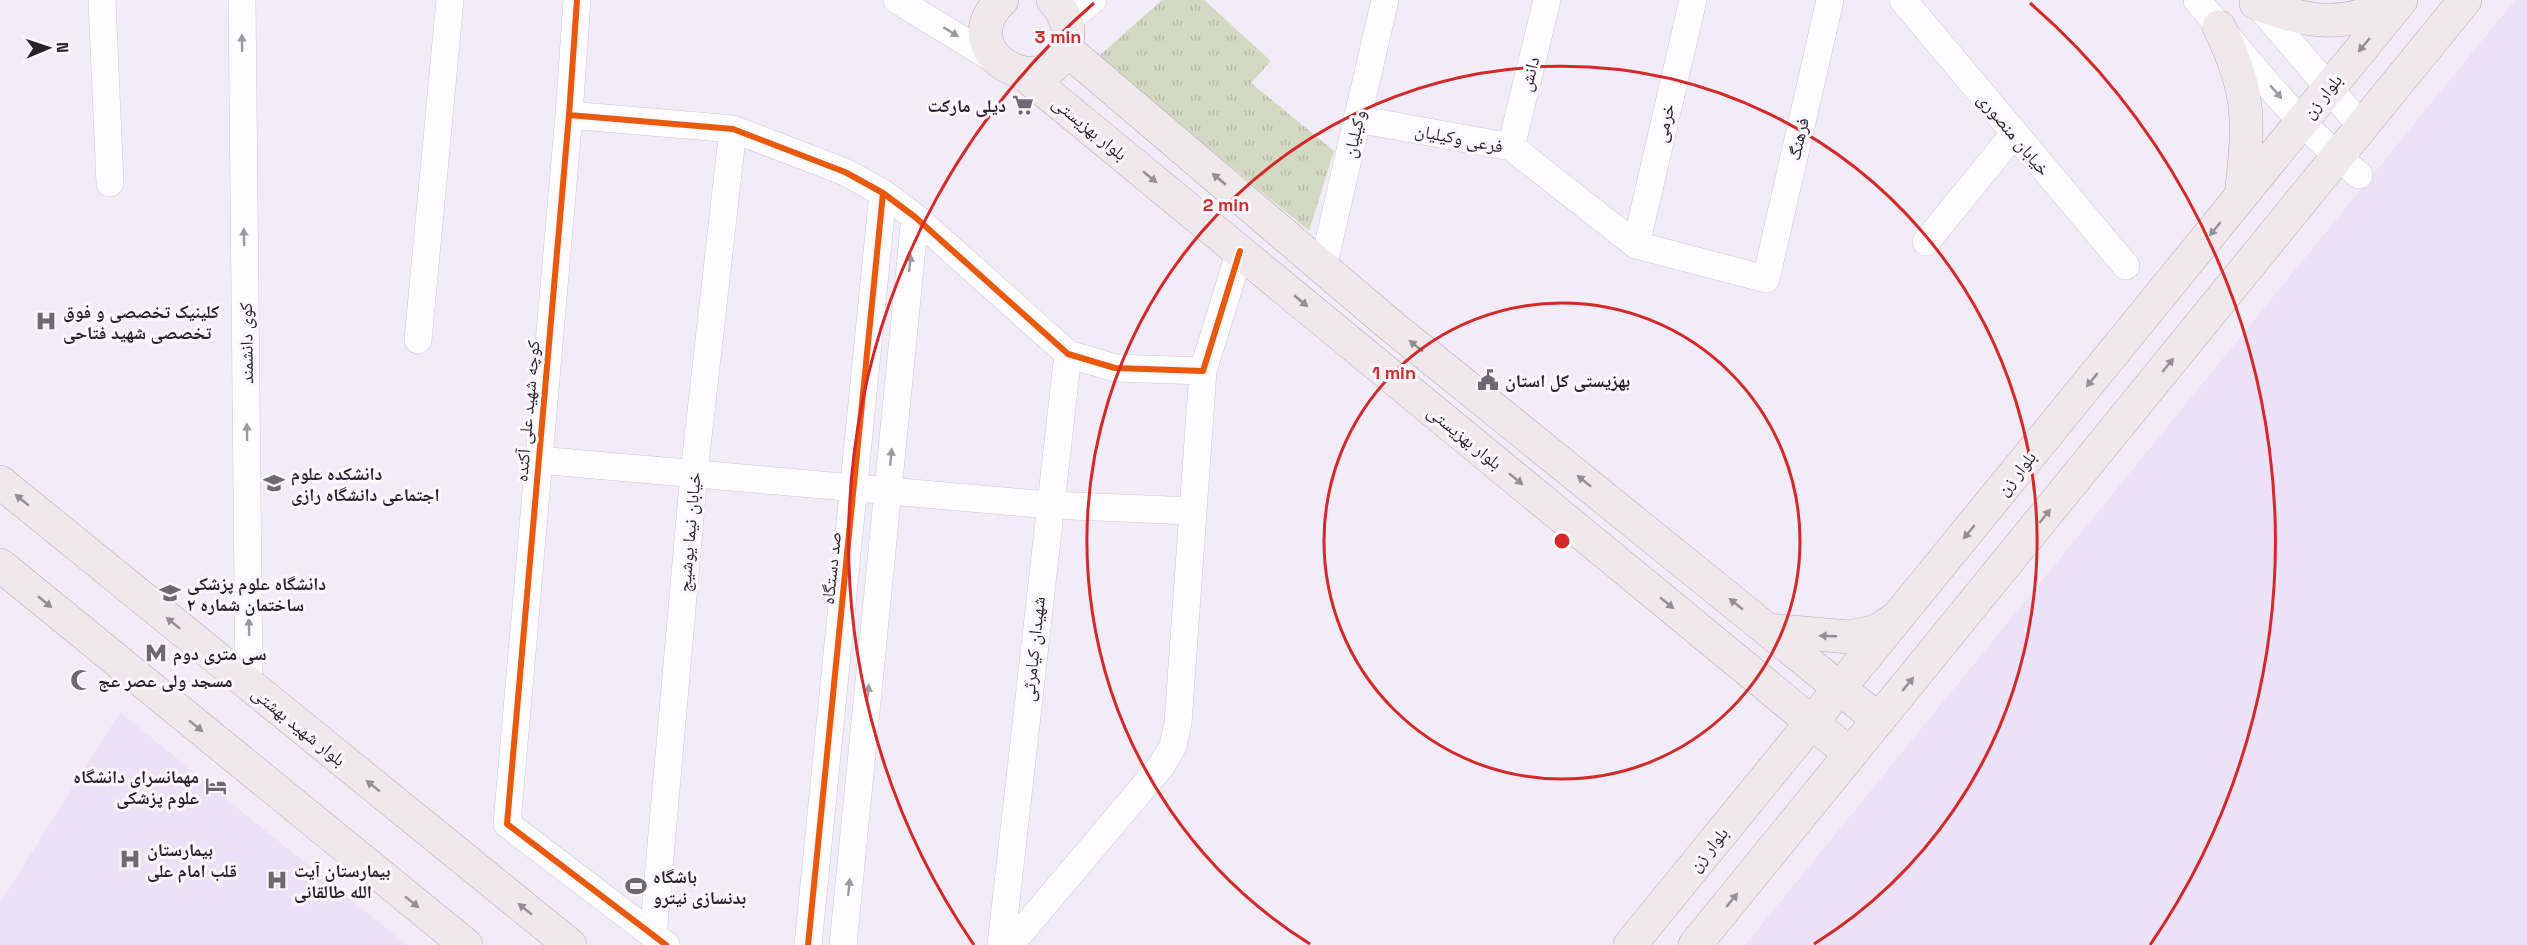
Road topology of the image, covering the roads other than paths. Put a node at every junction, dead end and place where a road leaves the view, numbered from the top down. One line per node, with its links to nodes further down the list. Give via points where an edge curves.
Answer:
1 (102, 0): 31 (street)
2 (242, 0): 55 (street, کوی دانشمند, one-way to 2)
3 (450, 0): 41 (street)
4 (577, 0): 23 (street, کوچه شهید علی آکنده)
5 (929, 0): 17 (street)
6 (1002, 0): 21 (main road, via 989,17 986,30 992,54)
7 (1093, 0): 19 (street)
8 (1385, 0): 24 (street, وکیلیان)
9 (1547, 0): 29 (street, دانش)
10 (1693, 0): 36 (street, خرمی)
11 (1830, 0): 36 (street, فرهنگ, via 1766,279)
12 (1903, 0): 28 (street, خیابان منصوری)
13 (2197, 0): 20 (street)
14 (2397, 0): 18 (main road, via 2368,15 2330,21 2300,18)
15 (2402, 0): 22 (main road, بلوار زن, one-way to 22)
16 (2466, 0): 26 (main road)
17 (900, 1): 21 (street, one-way to 21)
18 (2255, 1): 22 (street)
19 (1058, 14): 21 (main road, via 1059,59 1037,73); 39 (main road, one-way to 19)
20 (2219, 27): 25 (street, one-way to 25); 33 (main road, via 2241,75 2246,99 2248,126)
21 (1012, 68): 37 (main road, بلوار بهزیستی, one-way to 37)
22 (2327, 89): 25 (main road, بلوار زن); 26 (street)
23 (569, 115): 27 (street); 45 (street, کوچه شهید علی آکنده)
24 (1357, 118): 29 (street, فرعی وکیلیان); 39 (street, وکیلیان)
25 (2302, 121): 30 (street); 33 (main road, بلوار زن)
26 (2362, 127): 30 (main road)
27 (733, 129): 32 (street, via 845,172); 46 (street, خیابان نیما یوشیج)
28 (2014, 134): 35 (street); 38 (street, خیابان منصوری)
29 (1511, 147): 36 (street, فرعی وکیلیان)
30 (2348, 166): 57 (main road, one-way to 30)
31 (110, 183)
32 (883, 193): 34 (street); 48 (street, صد دستگاه)
33 (2241, 196): 53 (main road, بلوار زن, one-way to 53)
34 (915, 217): 43 (street); 49 (street, one-way to 34)
35 (1926, 243)
36 (1636, 245)
37 (1240, 251): 42 (main road, بلوار بهزیستی, one-way to 42); 44 (street)
38 (2126, 266)
39 (1323, 267): 40 (main road)
40 (1389, 324): 42 (main road); 54 (main road, one-way to 40)
41 (418, 340)
42 (1362, 351): 58 (main road, بلوار بهزیستی, one-way to 58)
43 (1068, 354): 44 (street, via 1115,368); 50 (street, شهیدان کیامرثی)
44 (1203, 370): 51 (street)
45 (538, 460): 46 (street); 60 (street, کوچه شهید علی آکنده, via 507,824)
46 (694, 473): 48 (street); 60 (street, خیابان نیما یوشیج)
47 (0, 482): 55 (main road, بلوار شهید بهشتی, one-way to 47)
48 (854, 487): 49 (street); 63 (street, صد دستگاه)
49 (887, 490): 50 (street); 64 (street, one-way to 49)
50 (1049, 505): 51 (street); 65 (street, شهیدان کیامرثی)
51 (1193, 511): 66 (street, via 1178,723 1173,746 1162,765)
52 (0, 565): 62 (main road, one-way to 62)
53 (1902, 614): 54 (main road, one-way to 54, via 1877,631 1849,637); 56 (main road, بلوار زن)
54 (1769, 630): 56 (main road)
55 (249, 686): 61 (main road, بلوار شهید بهشتی, one-way to 55)
56 (1841, 689): 57 (main road); 58 (main road, بلوار زن)
57 (1879, 720): 59 (main road)
58 (1812, 723): 59 (main road, بلوار بهزیستی); 67 (main road, بلوار زن)
59 (1850, 754): 68 (main road, one-way to 59)
60 (659, 940)
61 (569, 944)
62 (466, 945)
63 (808, 945)
64 (843, 945)
65 (1002, 945)
66 (1010, 945)
67 (1630, 945)
68 (1695, 945)

